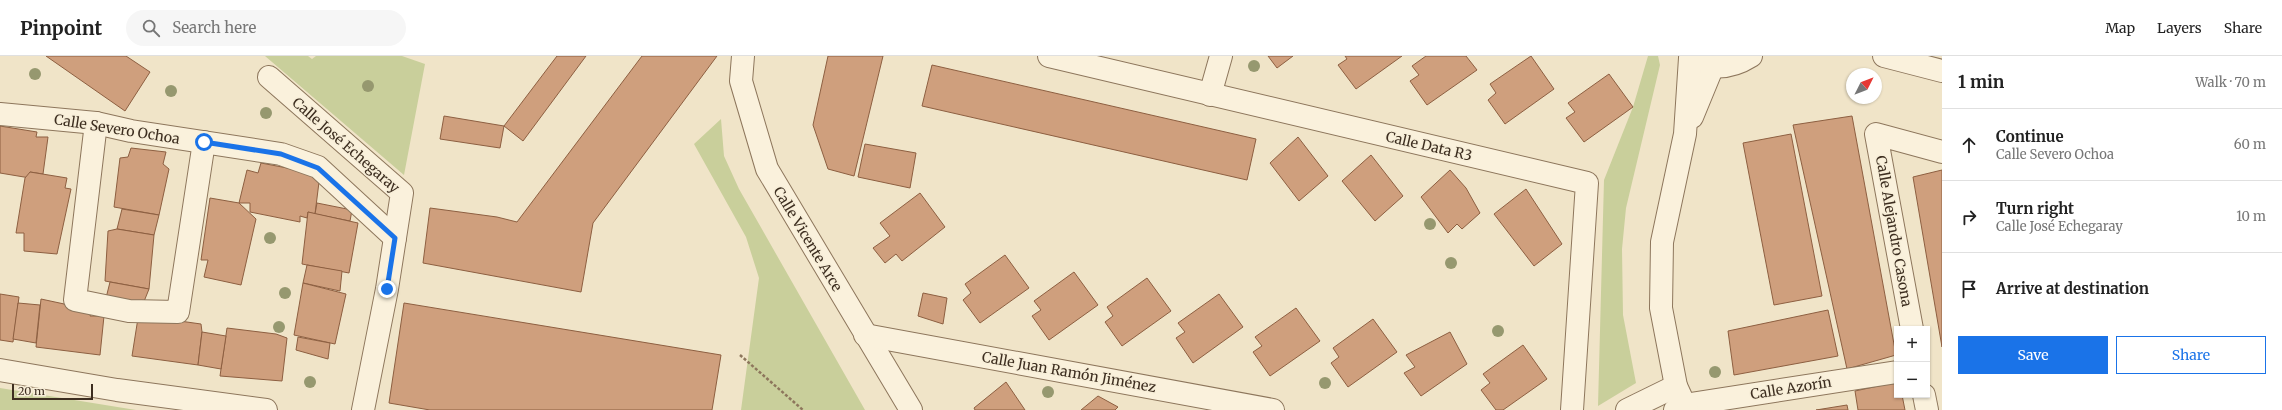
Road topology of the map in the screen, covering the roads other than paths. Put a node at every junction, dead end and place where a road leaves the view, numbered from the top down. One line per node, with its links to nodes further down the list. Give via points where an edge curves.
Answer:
1 (743, 56): 18 (street, Calle Vicente Arce, via 741,81 767,169)
2 (1049, 56): 10 (street, Calle Data R3)
3 (1221, 56): 10 (street)
4 (1751, 56): 7 (street, via 1740,63 1724,67)
5 (1884, 56): 8 (street)
6 (1689, 57): 7 (street); 13 (street)
7 (1713, 66): 13 (street)
8 (1942, 72)
9 (269, 77): 16 (street, Calle José Echegaray, via 402,193)
10 (1210, 95): 28 (street, Calle Data R3, via 1587,183)
11 (0, 114): 12 (street, Calle Severo Ochoa)
12 (96, 124): 14 (street, Calle Severo Ochoa); 14 (street, via 75,300 129,311 178,312)
13 (1685, 134): 21 (street, via 1662,242 1661,308)
14 (204, 142): 16 (street, Calle Severo Ochoa, via 281,154 318,168)
15 (1942, 152): 17 (street, Calle Alejandro Casona, via 1876,134)
16 (395, 238): 25 (street, Calle José Echegaray)
17 (1911, 326)
18 (865, 335): 26 (street, Calle Vicente Arce); 27 (street, Calle Juan Ramón Jiménez)
19 (0, 370): 24 (street, via 117,390)
20 (1894, 373): 23 (street, Calle Azorín)
21 (1676, 386): 23 (street); 29 (street)
22 (1925, 398): 30 (street)
23 (1682, 408)
24 (266, 410)
25 (363, 410)
26 (911, 410)
27 (1273, 410)
28 (1572, 410)
29 (1627, 410)
30 (1927, 410)

